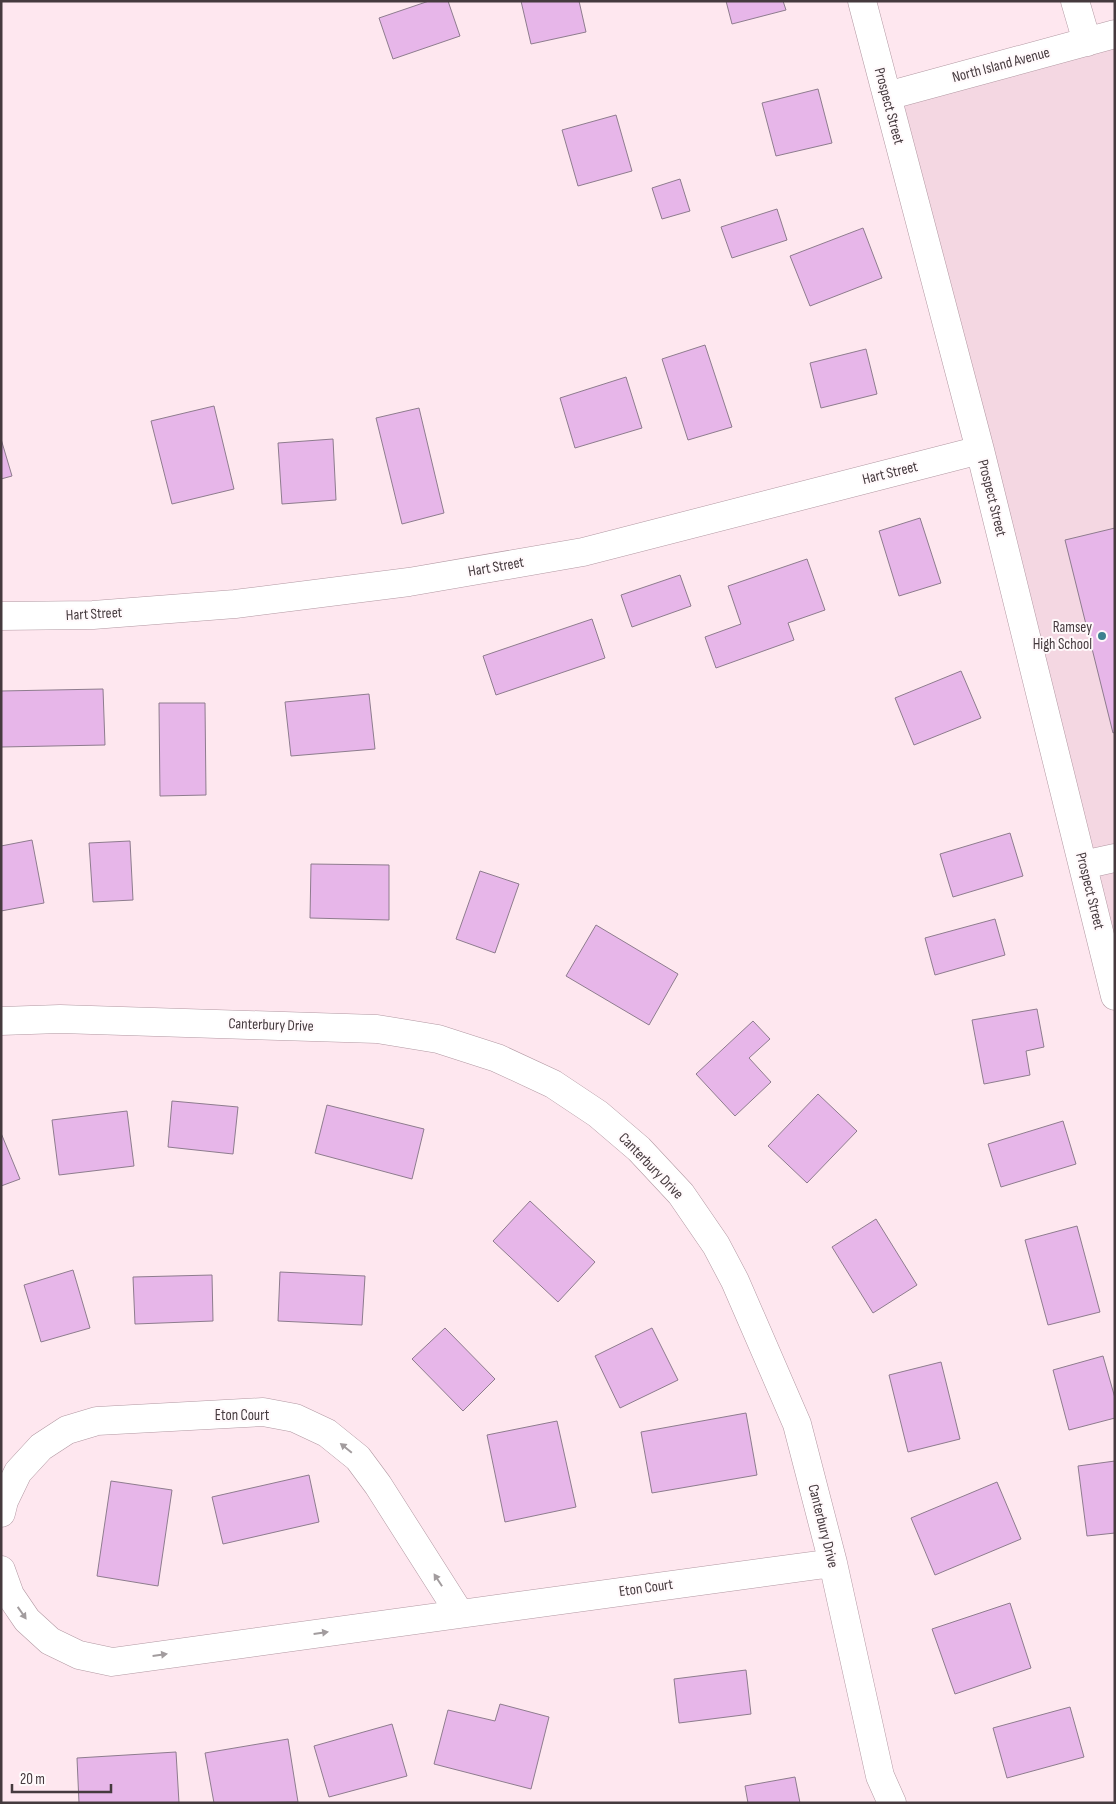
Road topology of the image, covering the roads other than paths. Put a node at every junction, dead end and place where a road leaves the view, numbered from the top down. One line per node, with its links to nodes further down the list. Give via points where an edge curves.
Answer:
1 (862, 1): 5 (street, Prospect Street)
2 (1075, 1): 4 (street)
3 (1115, 34): 4 (street, North Island Avenue)
4 (1087, 42): 5 (street, North Island Avenue)
5 (887, 96): 6 (street, Prospect Street)
6 (980, 450): 7 (street, Hart Street, via 583,552 409,582 234,604 92,615); 9 (street, Prospect Street)
7 (1, 616)
8 (1115, 858): 9 (street)
9 (1083, 865): 10 (street, Prospect Street)
10 (1115, 996)
11 (1, 1021): 13 (street, Canterbury Drive, via 60,1019 377,1029 438,1039 497,1058 560,1089 598,1114 639,1149 681,1194 716,1245 797,1424)
12 (1, 1513): 15 (street, Eton Court, one-way to 12, via 358,1458 327,1433 295,1418 263,1412 224,1414 98,1421 67,1430 40,1447 18,1472)
13 (833, 1562): 15 (street, Eton Court); 16 (street, Canterbury Drive, via 880,1776)
14 (1, 1570): 15 (street, Eton Court, one-way to 15, via 10,1595 27,1620 50,1641 79,1655 112,1662)
15 (460, 1614)
16 (892, 1803)

